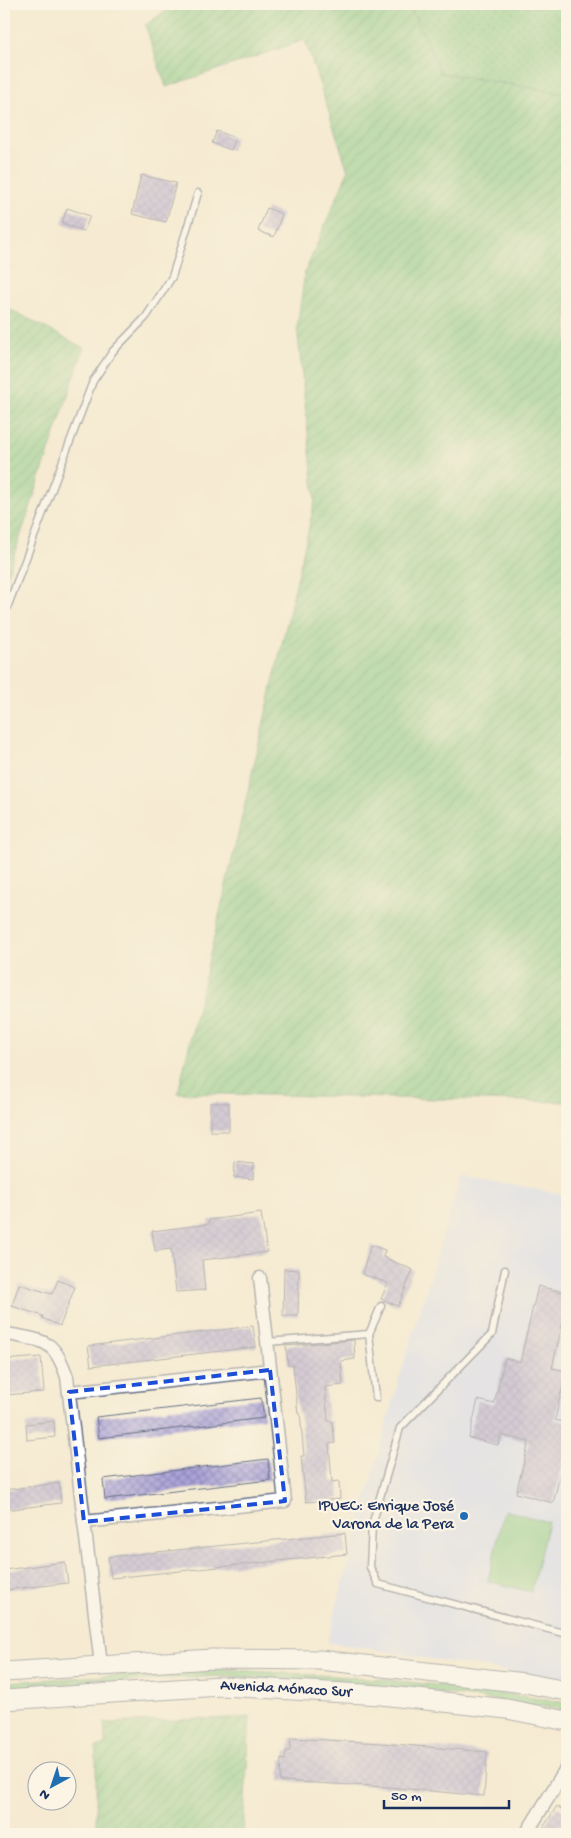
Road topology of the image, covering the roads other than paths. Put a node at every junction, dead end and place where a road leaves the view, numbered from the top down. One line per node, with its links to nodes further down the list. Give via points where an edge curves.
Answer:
1 (198, 193): 2 (lane, via 172,277 146,317 113,351 94,381)
2 (4, 616)
3 (505, 1270): 13 (lane, via 492,1334 400,1428 372,1526 370,1567 378,1584)
4 (260, 1278): 8 (street)
5 (381, 1306): 7 (lane)
6 (4, 1333): 10 (street, via 47,1342 55,1349 62,1361)
7 (369, 1334): 8 (lane); 11 (lane)
8 (267, 1342): 9 (street)
9 (270, 1370): 10 (street); 12 (street, via 285,1501)
10 (69, 1392): 12 (street)
11 (376, 1398)
12 (84, 1522): 14 (street)
13 (567, 1634)
14 (101, 1665): 15 (main road, Avenida Mónaco Sur); 16 (main road, Avenida Mónaco Sur, via 212,1659 320,1660 525,1683)
15 (4, 1672)
16 (567, 1691)
17 (4, 1700): 18 (main road, Avenida Mónaco Sur, via 221,1686 381,1694 507,1709)
18 (567, 1721)
19 (567, 1767): 20 (street)
20 (526, 1834)

